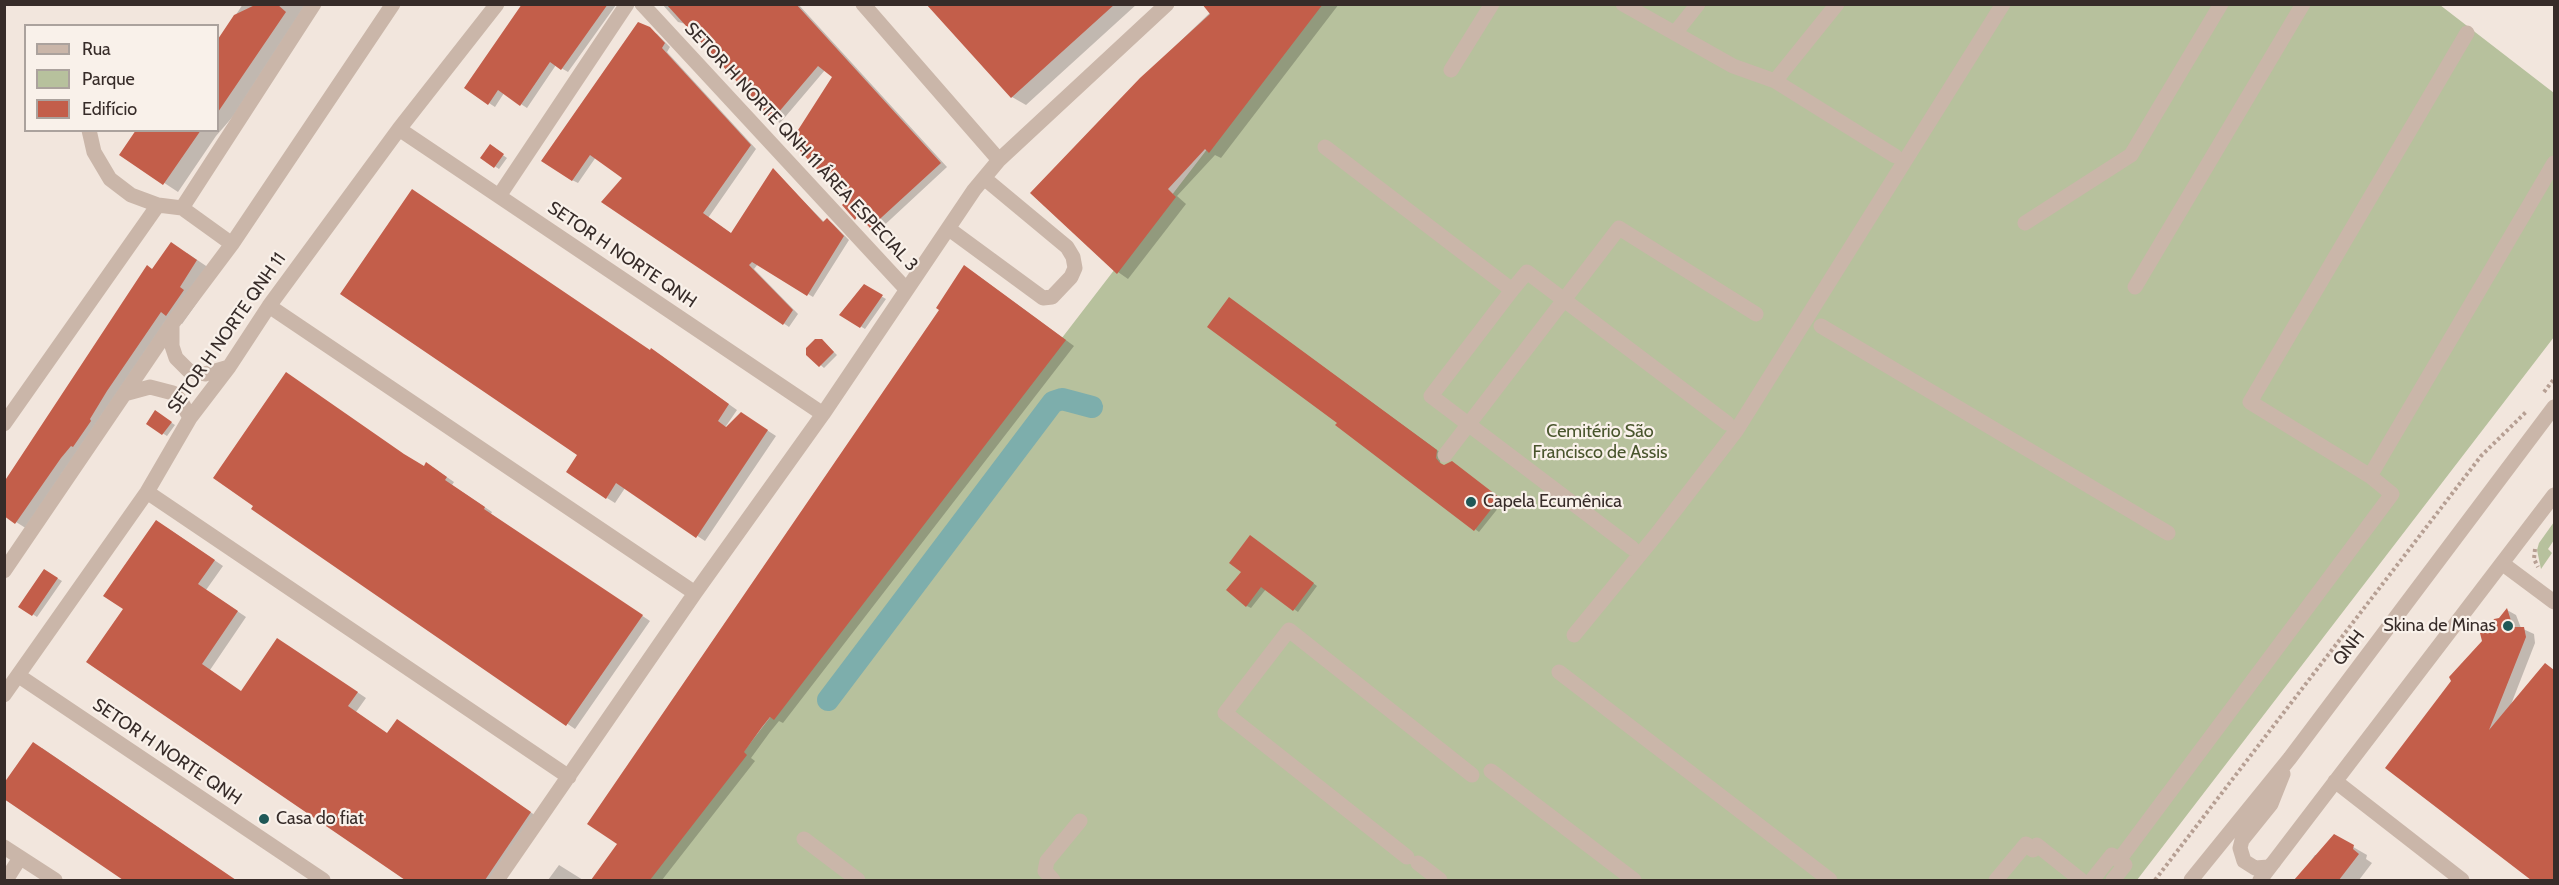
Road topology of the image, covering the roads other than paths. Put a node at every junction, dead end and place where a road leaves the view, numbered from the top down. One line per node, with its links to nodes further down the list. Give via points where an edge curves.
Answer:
1 (314, 4): 28 (street)
2 (393, 4): 31 (street)
3 (497, 4): 19 (street, SETOR H NORTE QNH 11)
4 (627, 4): 26 (street)
5 (642, 4): 33 (street, SETOR H NORTE QNH 11 ÁREA ESPECIAL 3)
6 (863, 4): 23 (street)
7 (1167, 4): 23 (street)
8 (1492, 4): 17 (street)
9 (1623, 4): 15 (street)
10 (1698, 4): 15 (street)
11 (1837, 4): 18 (street)
12 (2003, 4): 58 (street, via 1736,431)
13 (2222, 4): 29 (street, via 2131,155)
14 (2303, 4): 32 (street)
15 (1675, 33): 18 (street, via 1733,66)
16 (2467, 33): 49 (street, via 2250,402)
17 (1450, 70)
18 (1775, 81): 22 (street)
19 (399, 129): 26 (street, SETOR H NORTE QNH); 36 (street, SETOR H NORTE QNH 11)
20 (89, 132): 27 (street, via 94,152 110,179 131,195)
21 (1325, 147): 34 (street)
22 (1895, 156)
23 (999, 160): 25 (street)
24 (2554, 163): 49 (street)
25 (984, 178): 30 (street); 30 (street, via 1066,247 1075,268 1071,277 1052,297 1043,298)
26 (499, 196): 43 (street, SETOR H NORTE QNH)
27 (158, 205): 28 (street); 46 (street)
28 (182, 208): 31 (street)
29 (2025, 223)
30 (949, 228): 33 (street)
31 (232, 243): 38 (street)
32 (2135, 287)
33 (906, 289): 43 (street)
34 (1512, 290): 35 (street, via 1527,272); 47 (street, via 1431,396)
35 (1562, 301): 37 (street, via 1618,228); 45 (street); 47 (street)
36 (269, 306): 40 (street, SETOR H NORTE QNH 11); 56 (street)
37 (1756, 314)
38 (172, 324): 40 (street, via 176,358 189,370 205,374); 41 (street)
39 (1821, 326): 52 (street)
40 (229, 368): 44 (street, SETOR H NORTE QNH 11)
41 (128, 393): 44 (street, via 150,387 173,393); 55 (street)
42 (2554, 407): 62 (street, QNH)
43 (823, 414): 56 (street)
44 (190, 418): 50 (street, SETOR H NORTE QNH 11)
45 (1726, 423)
46 (4, 424)
47 (1468, 424): 48 (street); 53 (street)
48 (1445, 455)
49 (2370, 476): 71 (street, via 2392,494)
50 (147, 492): 60 (street, SETOR H NORTE QNH 11); 65 (street)
51 (2554, 495): 54 (street)
52 (2168, 533)
53 (1632, 548)
54 (2503, 564): 57 (street); 66 (street)
55 (4, 571)
56 (694, 593): 65 (street)
57 (2554, 602)
58 (1574, 635)
59 (1559, 672): 81 (street)
60 (19, 676): 61 (street, SETOR H NORTE QNH 11); 75 (street, SETOR H NORTE QNH)
61 (4, 695)
62 (2290, 758): 72 (street, via 2271,804 2240,848 2244,861 2255,868 2269,867); 86 (street, QNH)
63 (1491, 771): 80 (street)
64 (1473, 775): 79 (street, via 1289,630 1225,713)
65 (569, 777): 76 (street)
66 (2335, 781): 72 (street); 89 (street)
67 (1080, 821): 78 (street, via 1047,861 1045,871)
68 (804, 839): 77 (street)
69 (4, 847): 70 (street)
70 (20, 858): 73 (street); 74 (street)
71 (2119, 860): 84 (street, via 2112,855); 85 (street, via 2125,865)
72 (2274, 862): 88 (street)
73 (6, 880)
74 (55, 880)
75 (323, 880)
76 (497, 880)
77 (858, 880)
78 (1053, 880)
79 (1440, 880)
80 (1634, 880)
81 (1830, 880)
82 (1996, 880): 83 (street, via 2026,844 2033,850 2037,845)
83 (2081, 880)
84 (2091, 880)
85 (2113, 880)
86 (2193, 880): 87 (street)
87 (2206, 880)
88 (2260, 880)
89 (2462, 880)

